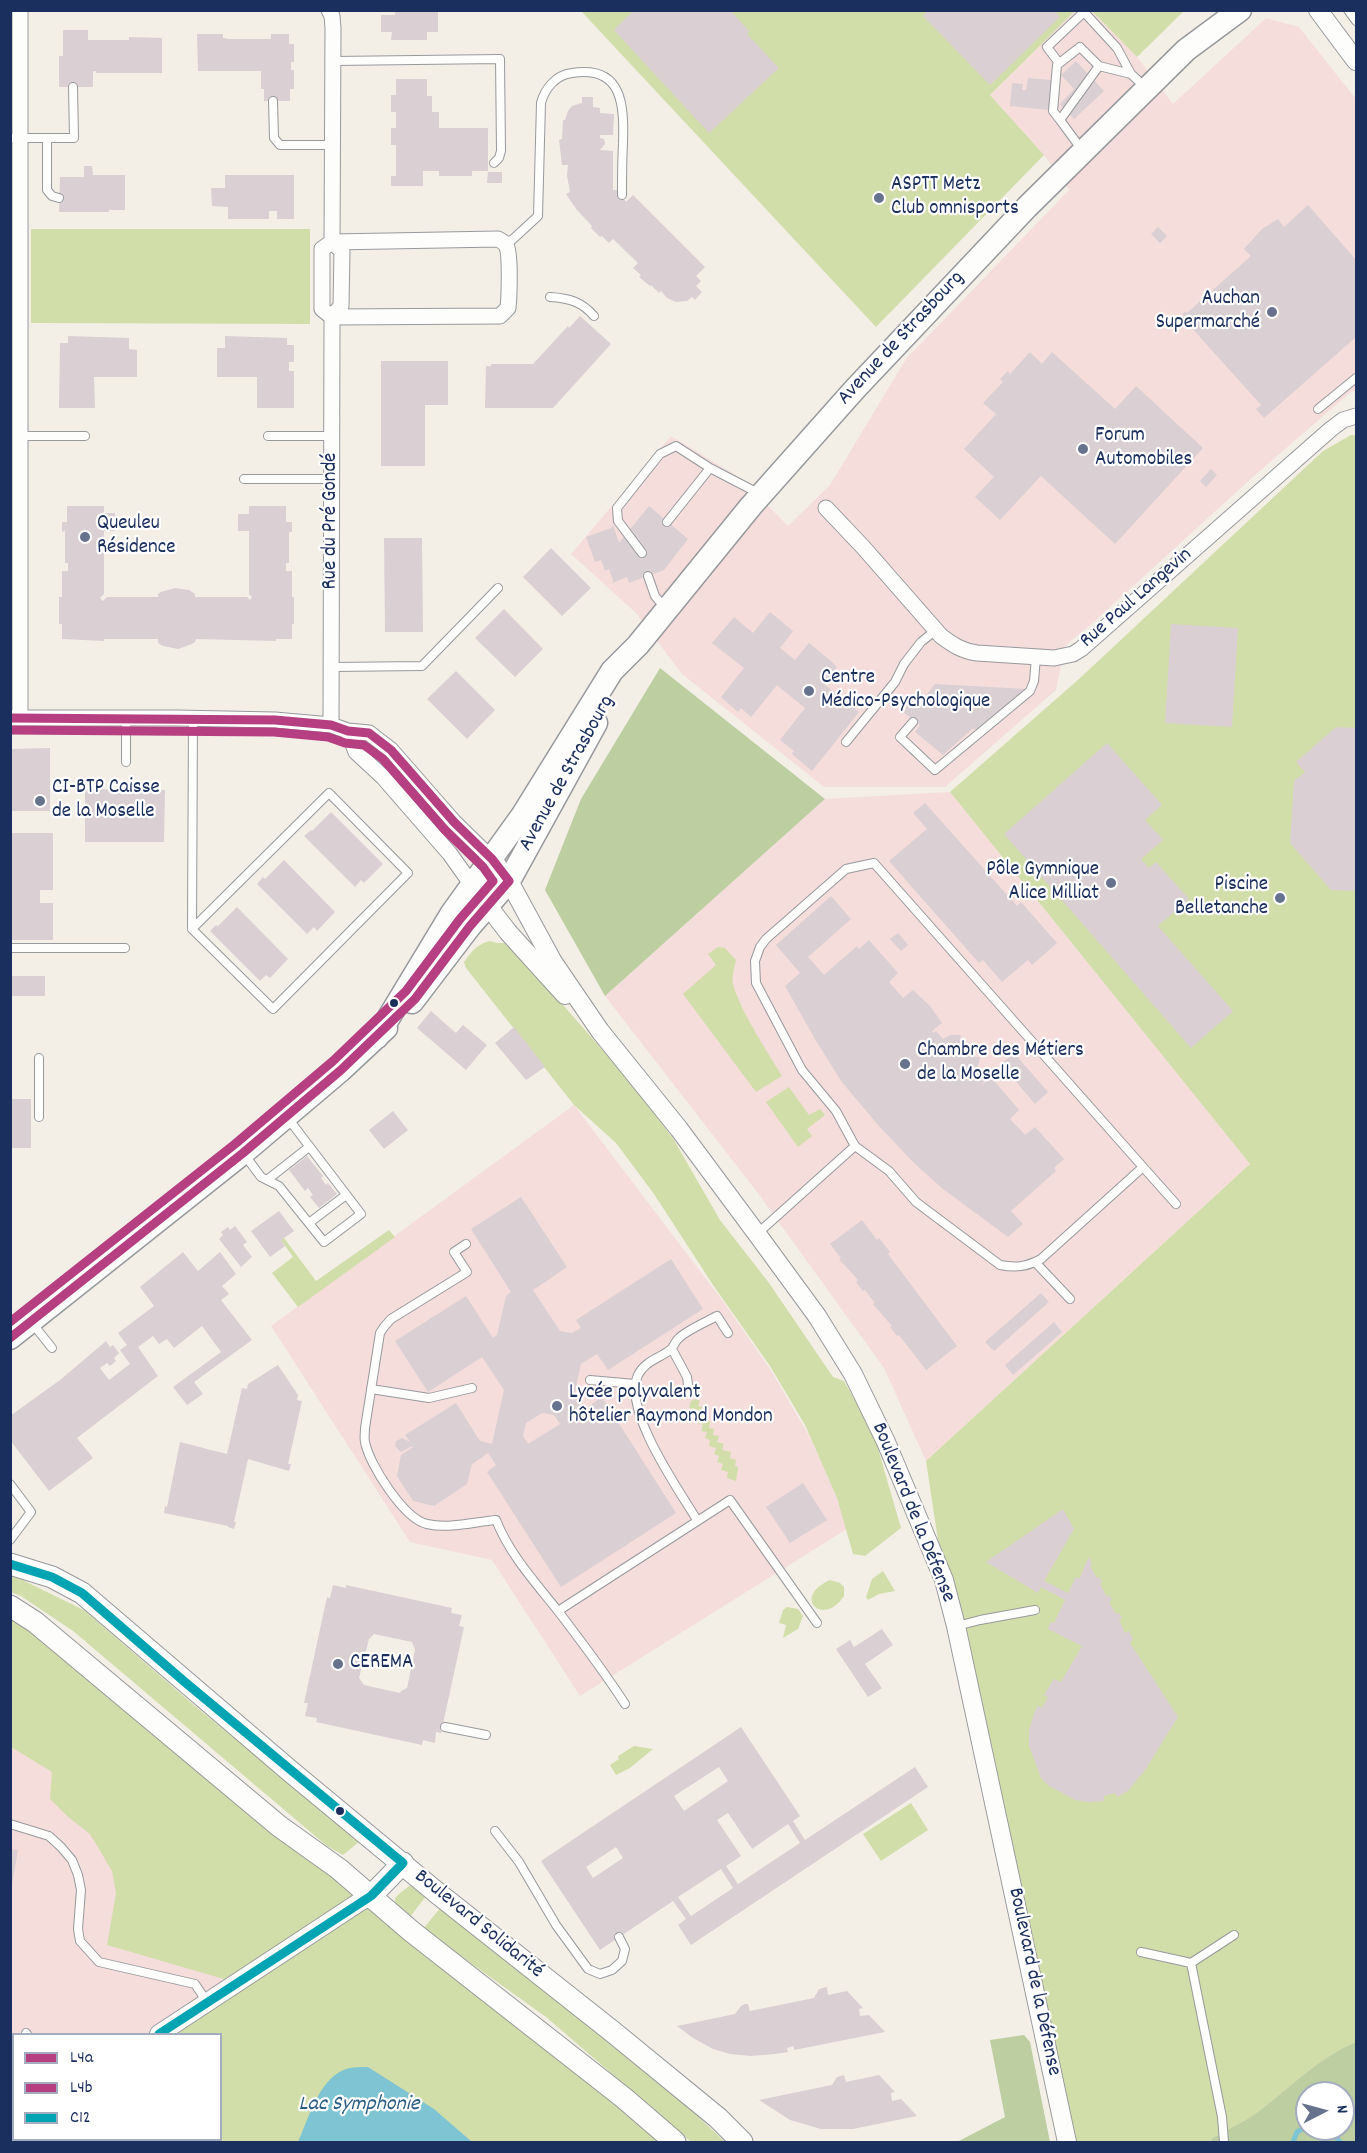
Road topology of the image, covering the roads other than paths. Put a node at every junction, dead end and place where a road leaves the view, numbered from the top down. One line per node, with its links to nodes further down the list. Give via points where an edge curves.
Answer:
1 (20, 10): 17 (street)
2 (329, 10): 9 (street, Rue du Pré Gondé)
3 (1214, 10): 8 (main road, Avenue de Strasbourg)
4 (1240, 10): 8 (main road, Avenue de Strasbourg)
5 (1317, 10): 10 (street)
6 (1348, 10): 7 (lane)
7 (1356, 21)
8 (1186, 51): 13 (main road, Avenue de Strasbourg)
9 (333, 61): 19 (street, Rue du Pré Gondé); 21 (lane, via 500,59 501,151)
10 (1356, 61)
11 (1059, 63): 12 (lane, via 1080,47); 13 (lane, via 1047,47 1083,12 1117,48); 16 (lane, via 1053,111)
12 (1100, 66): 13 (lane); 16 (lane)
13 (1139, 81): 20 (main road, Avenue de Strasbourg)
14 (73, 87): 18 (lane, via 74,138)
15 (273, 101): 19 (lane, via 274,138 280,146)
16 (1059, 120): 20 (lane)
17 (15, 138): 18 (lane); 24 (street)
18 (47, 138): 23 (lane, via 47,190)
19 (332, 145): 25 (street, Rue du Pré Gondé)
20 (1083, 152): 40 (main road, Avenue de Strasbourg, via 879,363)
21 (494, 163)
22 (622, 195): 26 (lane, via 623,113 618,91 603,76 593,73 563,75 543,93 539,112 538,216 512,240)
23 (59, 198)
24 (15, 218): 33 (street)
25 (332, 242): 26 (street); 29 (street, Rue du Pré Gondé, via 322,249 322,309)
26 (504, 242): 29 (street, via 508,252 508,308 500,316)
27 (550, 297): 28 (lane, via 575,301)
28 (594, 316)
29 (332, 317): 36 (street, Rue du Pré Gondé)
30 (1356, 378): 31 (lane)
31 (1318, 409)
32 (1356, 416): 49 (street, Rue Paul Langevin, via 1331,429 1081,649 1063,657)
33 (20, 436): 34 (lane); 51 (street)
34 (85, 436)
35 (268, 436): 36 (lane)
36 (332, 436): 39 (street, Rue du Pré Gondé)
37 (710, 468): 40 (lane); 42 (lane); 43 (lane, via 676,446 660,454 617,508 623,529)
38 (244, 479): 39 (lane)
39 (332, 479): 50 (street, Rue du Pré Gondé)
40 (761, 495): 46 (main road, Avenue de Strasbourg)
41 (826, 508): 47 (street, Rue Paul Langevin)
42 (667, 522)
43 (642, 553)
44 (648, 576): 46 (lane, via 655,596)
45 (498, 588): 50 (lane, via 422,666)
46 (667, 610): 48 (main road, Avenue de Strasbourg)
47 (936, 630): 49 (street, Rue Paul Langevin, via 965,652); 57 (lane, via 921,642 895,682)
48 (638, 645): 59 (main road, Avenue de Strasbourg, via 612,671); 60 (main road, Avenue de Strasbourg)
49 (1036, 657): 54 (lane, via 1030,691 935,770 900,737)
50 (332, 666): 55 (street, Rue du Pré Gondé)
51 (15, 718): 52 (street)
52 (126, 718): 53 (street); 58 (lane)
53 (193, 718): 55 (street); 63 (lane)
54 (913, 722)
55 (331, 725): 56 (street)
56 (348, 731): 59 (street, via 369,733 391,750); 61 (street, via 356,752 411,809)
57 (846, 742)
58 (126, 762)
59 (492, 859): 60 (street, Boulevard de la Défense); 61 (main road, Avenue de Strasbourg)
60 (509, 881): 62 (main road, Avenue de Strasbourg); 66 (street, Boulevard de la Défense, via 553,962)
61 (472, 885): 62 (street, Boulevard de la Défense); 67 (main road, Avenue de Strasbourg)
62 (488, 906): 66 (street, Boulevard de la Défense, via 543,972); 67 (main road, Avenue de Strasbourg, via 415,999)
63 (192, 929): 63 (lane, via 273,1008 408,873 329,793)
64 (10, 948): 65 (lane)
65 (124, 948)
66 (600, 1031): 79 (street, Boulevard de la Défense)
67 (377, 1037): 69 (main road, Avenue de Strasbourg)
68 (39, 1058): 70 (lane)
69 (287, 1116): 72 (lane); 73 (main road, Avenue de Strasbourg)
70 (39, 1117)
71 (855, 1146): 74 (lane, via 836,1111 802,1070 756,983 754,972 766,939 846,869 874,863); 79 (lane); 81 (lane, via 890,1171 916,1202 1000,1265 1013,1268)
72 (309, 1147): 75 (lane); 76 (lane)
73 (243, 1153): 75 (lane); 83 (main road, Avenue de Strasbourg)
74 (1143, 1167): 77 (lane); 81 (lane)
75 (267, 1180): 78 (lane, via 279,1186)
76 (346, 1195): 78 (lane); 78 (lane, via 360,1214 324,1242)
77 (1176, 1204)
78 (309, 1223)
79 (757, 1233): 100 (street, Boulevard de la Défense, via 853,1374 944,1580)
80 (466, 1244): 90 (lane, via 454,1252 467,1272 391,1319 380,1333)
81 (1035, 1262): 82 (lane)
82 (1070, 1299)
83 (20, 1331): 85 (lane)
84 (728, 1333): 86 (lane, via 717,1316 678,1338)
85 (52, 1348)
86 (672, 1349): 88 (lane, via 646,1364); 91 (lane, via 687,1377)
87 (590, 1380): 88 (lane)
88 (635, 1384): 93 (lane, via 648,1439)
89 (472, 1388): 90 (lane, via 429,1398)
90 (371, 1389): 98 (lane, via 364,1440 369,1455 406,1513 427,1524 447,1526 496,1520 518,1561)
91 (689, 1392)
92 (10, 1484): 94 (lane, via 31,1512)
93 (697, 1520): 98 (lane); 99 (lane, via 730,1500)
94 (10, 1540)
95 (10, 1564): 106 (main road, Boulevard Solidarité, via 52,1577 82,1593)
96 (10, 1606): 107 (main road, via 35,1622 279,1826)
97 (1035, 1610): 100 (lane)
98 (558, 1611): 101 (lane)
99 (818, 1623)
100 (956, 1626): 116 (street, Boulevard de la Défense)
101 (625, 1704)
102 (445, 1726): 103 (lane)
103 (486, 1735)
104 (10, 1824): 112 (lane, via 49,1836 72,1860 81,1890 80,1941 99,1962 195,1984)
105 (495, 1831): 109 (lane, via 588,1969 600,1974 622,1961 625,1949)
106 (402, 1863): 107 (main road); 115 (main road, Boulevard Solidarité, via 718,2118)
107 (371, 1896): 112 (street); 114 (main road)
108 (1234, 1935): 111 (lane)
109 (619, 1937)
110 (1141, 1952): 111 (lane)
111 (1191, 1964): 117 (lane)
112 (207, 2002): 113 (street)
113 (160, 2033)
114 (675, 2142)
115 (742, 2142)
116 (1067, 2142)
117 (1224, 2142)

